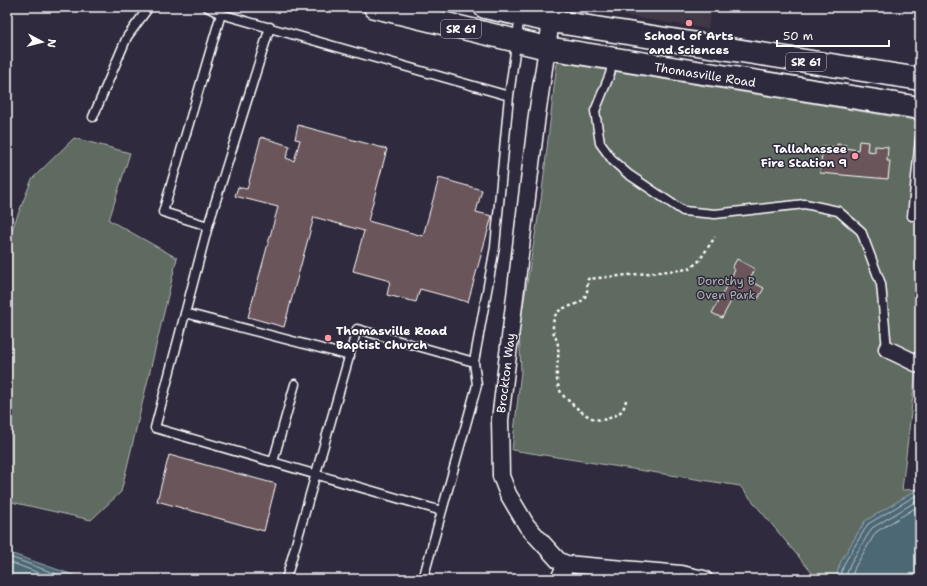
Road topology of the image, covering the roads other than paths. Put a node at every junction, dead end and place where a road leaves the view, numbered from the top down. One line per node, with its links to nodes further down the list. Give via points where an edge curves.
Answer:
1 (149, 7): 16 (lane, via 127,37)
2 (207, 7): 5 (lane)
3 (375, 7): 8 (main road, Thomasville Road / SR 61)
4 (484, 7): 6 (main road, SR 61)
5 (221, 14): 7 (lane); 19 (lane, via 163,212)
6 (534, 15): 8 (lane); 9 (street, Brockton Way); 10 (main road, SR 61)
7 (270, 27): 14 (lane); 19 (lane)
8 (516, 42): 9 (main road, Thomasville Road / SR 61); 14 (lane)
9 (547, 48): 11 (main road, Thomasville Road / SR 61); 29 (street, Brockton Way, via 500,420 501,476 508,494 527,526 558,560)
10 (755, 54): 12 (main road, SR 61); 13 (main road)
11 (613, 60): 13 (main road, Thomasville Road / SR 61); 21 (lane, via 595,110 600,143 613,161 683,211 715,214 805,204 838,210 861,231 881,284)
12 (920, 79)
13 (750, 82): 15 (main road, Thomasville Road / SR 61)
14 (509, 96): 23 (lane, via 495,247)
15 (920, 108)
16 (93, 117)
17 (920, 139): 18 (lane)
18 (912, 216)
19 (208, 226): 20 (lane)
20 (185, 313): 22 (lane); 26 (lane, via 155,428)
21 (887, 349): 24 (street)
22 (350, 356): 23 (lane, via 357,329); 27 (lane)
23 (474, 362): 28 (lane, via 477,385)
24 (920, 366)
25 (295, 384): 26 (lane)
26 (274, 462): 27 (lane)
27 (316, 475): 28 (lane); 30 (lane)
28 (442, 511): 31 (lane)
29 (566, 564): 32 (street); 33 (street, via 681,574)
30 (286, 579)
31 (423, 579)
32 (559, 579)
33 (704, 579)

